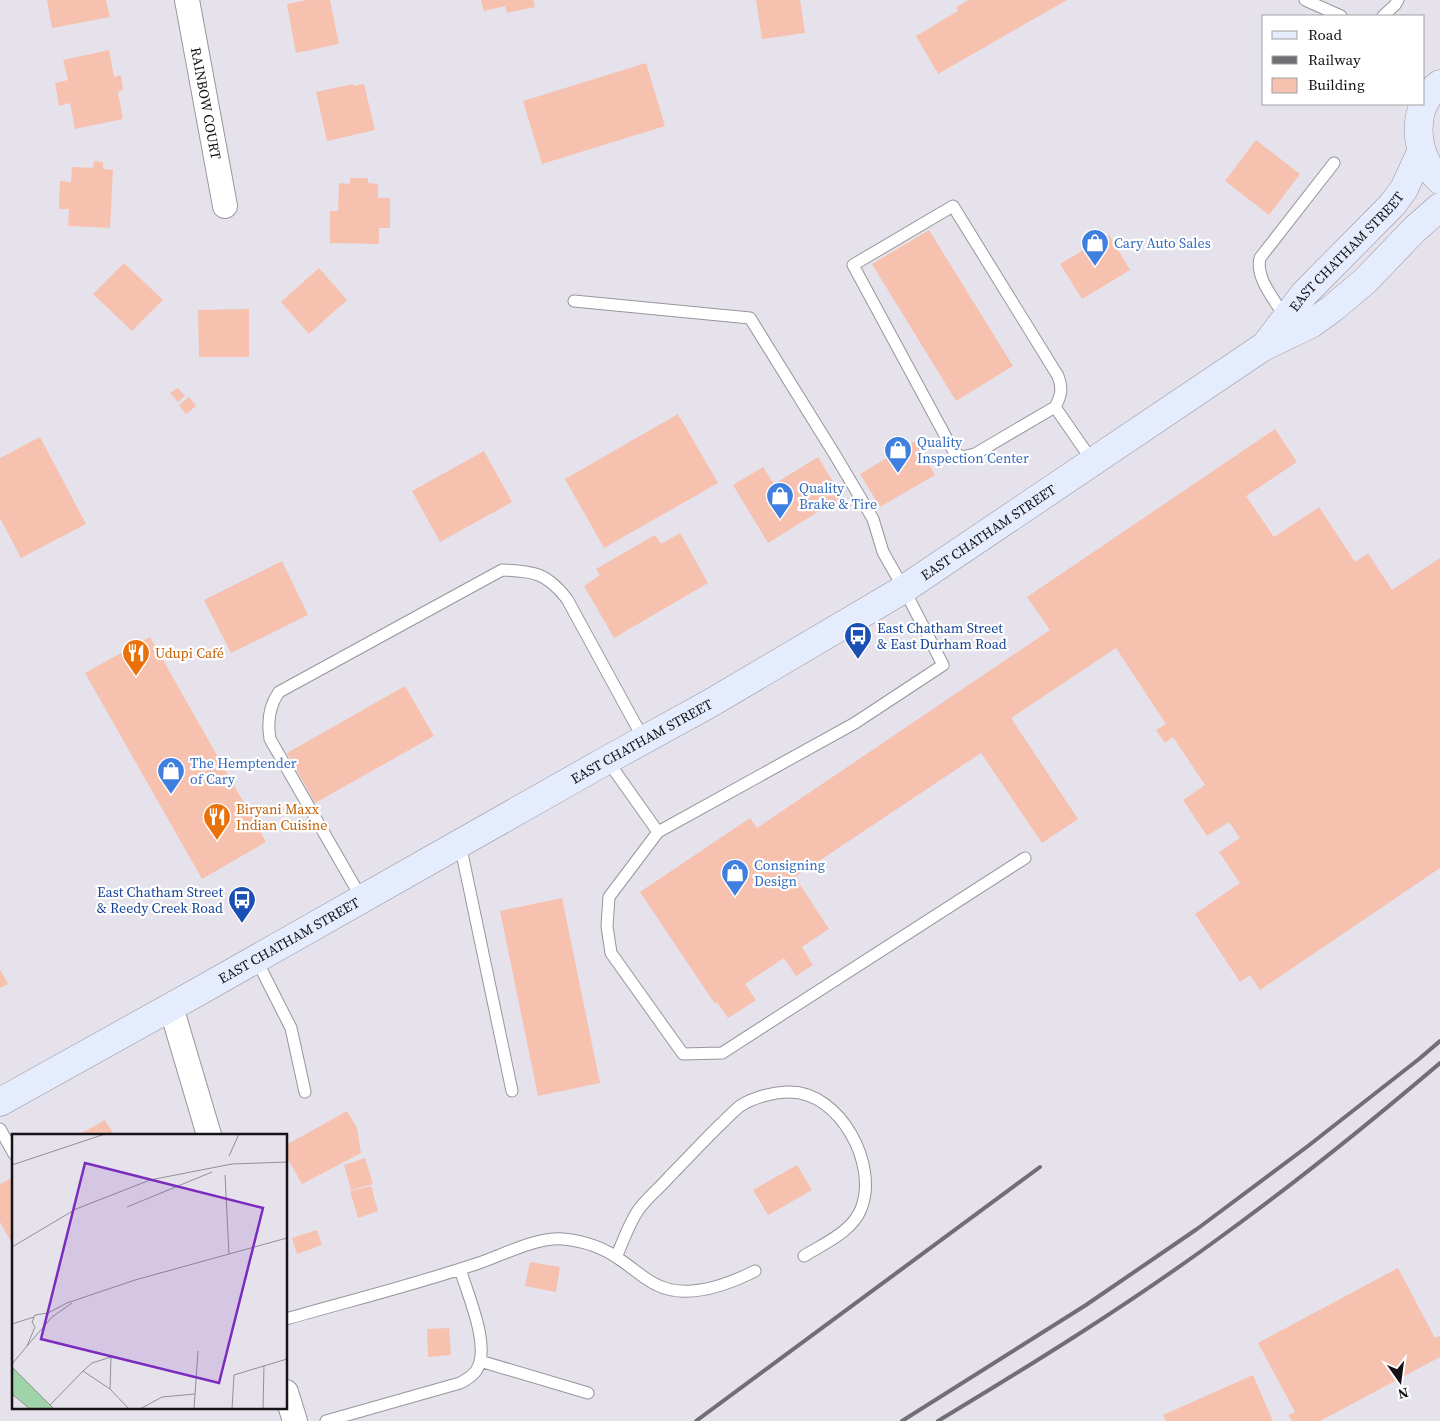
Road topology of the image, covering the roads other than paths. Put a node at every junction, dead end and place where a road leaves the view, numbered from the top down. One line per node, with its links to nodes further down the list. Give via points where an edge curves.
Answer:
1 (187, 0): 12 (street, RAINBOW COURT)
2 (1305, 0): 4 (lane)
3 (1398, 0): 5 (lane)
4 (1339, 15)
5 (1384, 15)
6 (1440, 84): 7 (main road)
7 (1425, 103)
8 (1424, 105): 9 (main road, via 1418,134)
9 (1421, 152): 11 (main road); 15 (main road, EAST CHATHAM STREET, via 1404,189 1392,205 1304,294)
10 (1334, 163): 15 (lane, via 1260,258 1260,276)
11 (1440, 180)
12 (225, 206)
13 (1440, 207): 16 (main road, EAST CHATHAM STREET, via 1333,308 1311,324)
14 (574, 301): 19 (lane, via 750,318 873,519 883,552)
15 (1286, 319): 16 (main road, EAST CHATHAM STREET)
16 (1263, 348): 18 (main road, EAST CHATHAM STREET)
17 (1055, 407): 17 (lane, via 975,454 962,457 954,452 853,265 952,206 1058,376 1062,385 1061,396); 18 (lane)
18 (1094, 462): 19 (main road, EAST CHATHAM STREET)
19 (904, 589): 20 (main road, EAST CHATHAM STREET); 22 (lane, via 943,665 855,723)
20 (644, 740): 21 (main road, EAST CHATHAM STREET); 25 (lane, via 567,599 545,577 527,571 502,570 280,692 271,704 270,739)
21 (607, 760): 22 (lane); 23 (main road, EAST CHATHAM STREET)
22 (658, 832): 24 (lane, via 609,897 607,926 611,953 683,1054 722,1053)
23 (460, 844): 25 (main road, EAST CHATHAM STREET); 28 (lane)
24 (1025, 858)
25 (362, 898): 26 (main road, EAST CHATHAM STREET)
26 (256, 958): 27 (main road, EAST CHATHAM STREET); 29 (lane, via 291,1028)
27 (171, 1007): 30 (main road, EAST CHATHAM STREET); 32 (street)
28 (512, 1091)
29 (305, 1092)
30 (0, 1102)
31 (0, 1129): 33 (lane)
32 (209, 1134)
33 (12, 1150)
34 (804, 1256): 35 (lane, via 842,1233 861,1210 864,1175 854,1140 845,1123 819,1100 792,1092 764,1096 740,1106 714,1130 638,1210)
35 (616, 1257): 36 (lane, via 597,1247 561,1239 532,1244); 37 (lane, via 658,1286 676,1290 720,1286)
36 (460, 1269): 38 (lane); 39 (lane, via 480,1335)
37 (754, 1271)
38 (288, 1318)
39 (480, 1361): 40 (lane); 42 (lane, via 476,1370 460,1383)
40 (588, 1393)
41 (288, 1398): 43 (street)
42 (367, 1416): 44 (lane)
43 (295, 1421)
44 (326, 1421)

